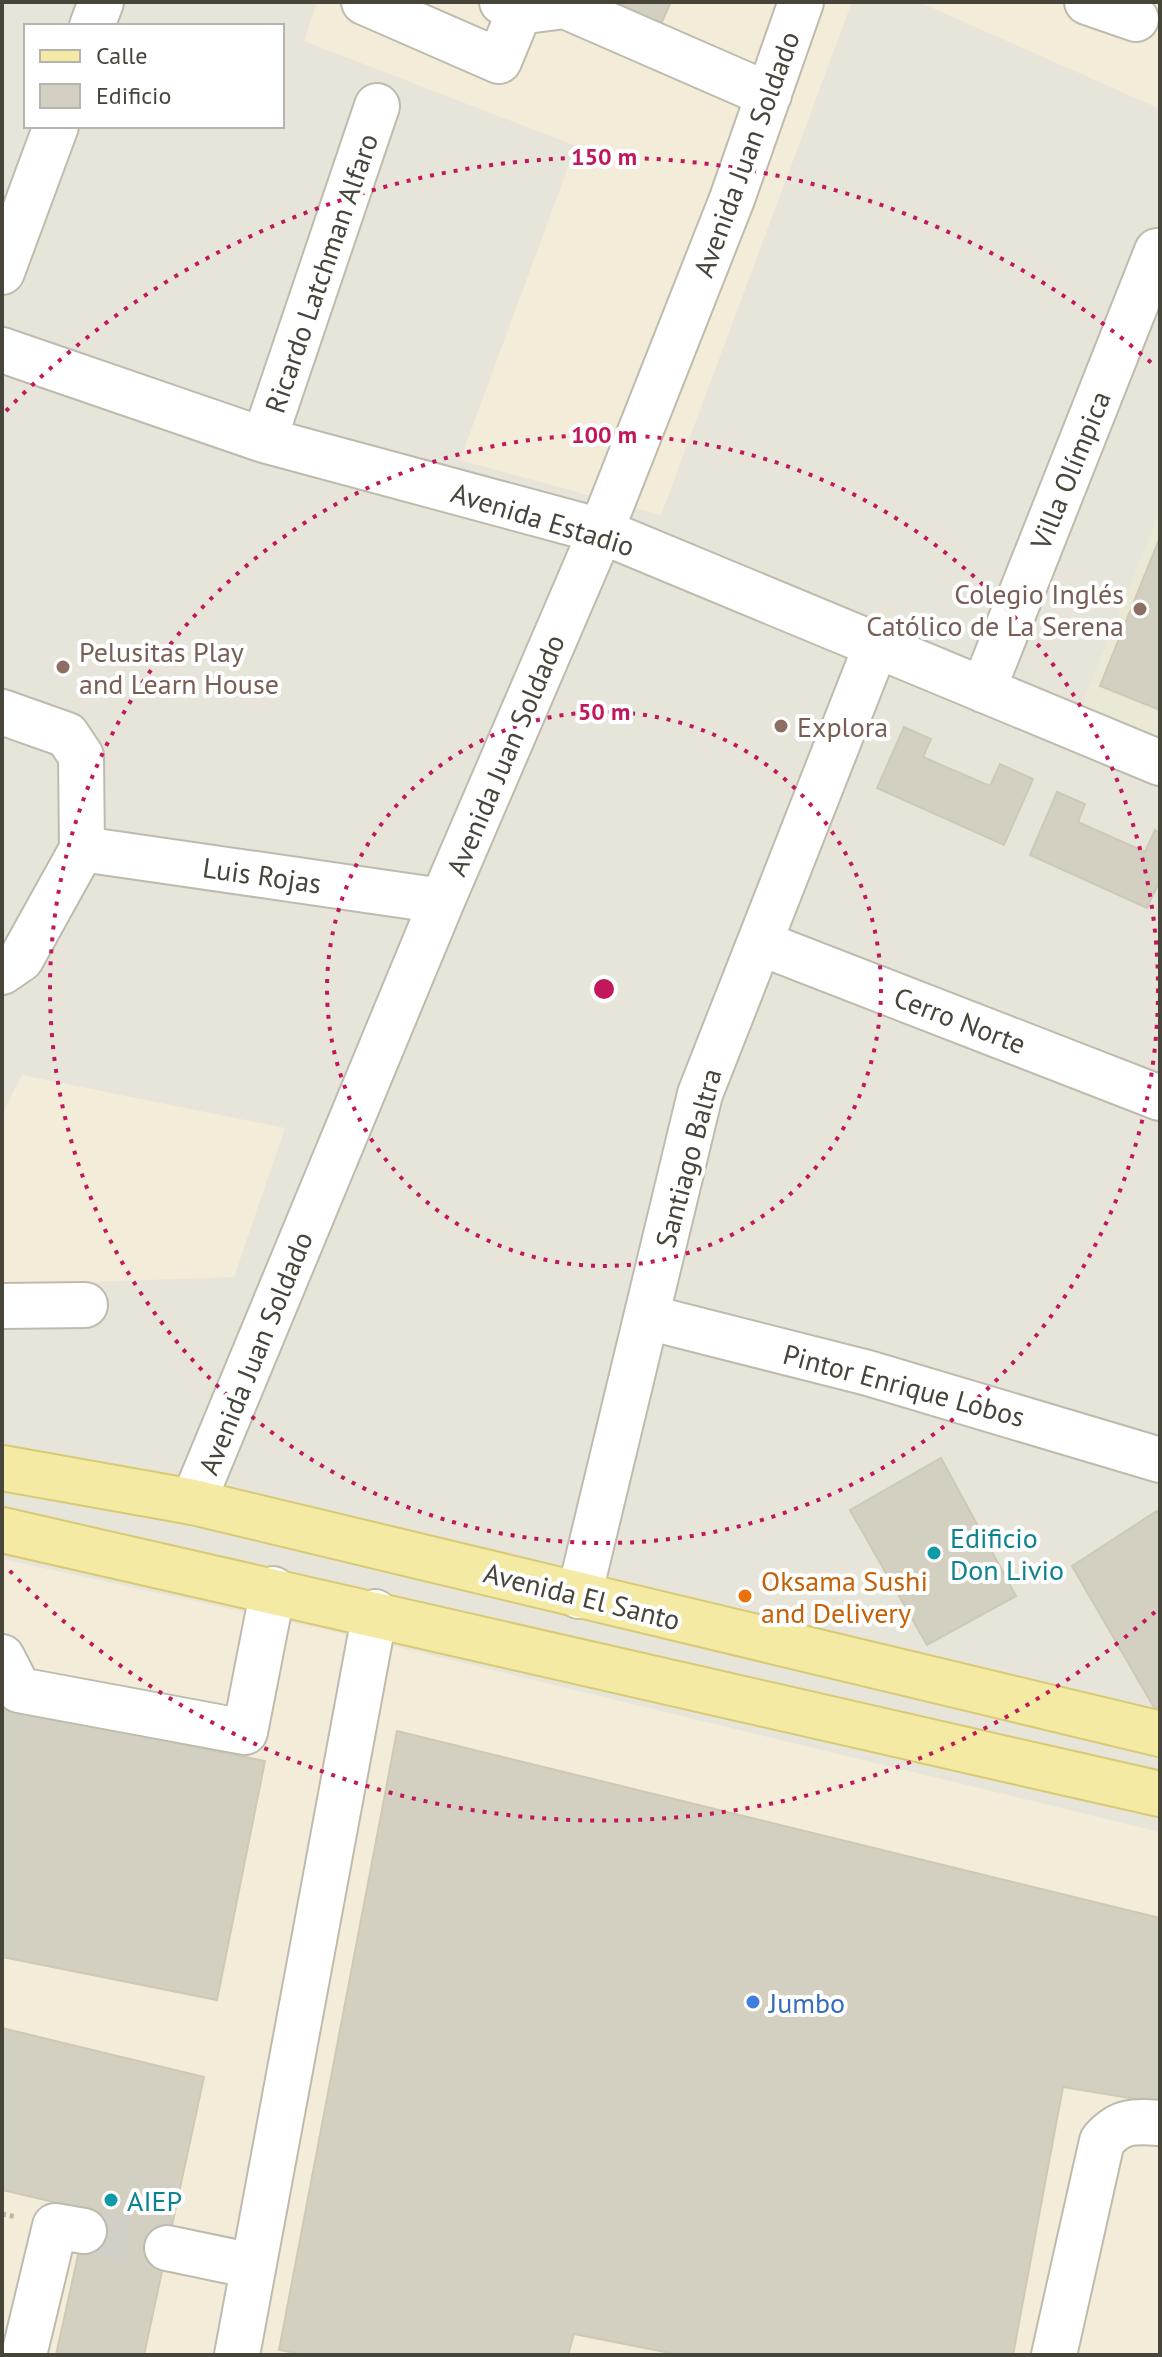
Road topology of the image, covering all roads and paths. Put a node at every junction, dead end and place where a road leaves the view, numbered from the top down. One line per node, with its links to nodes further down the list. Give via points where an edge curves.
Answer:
1 (101, 2): 7 (street)
2 (364, 2): 5 (street, via 499,61)
3 (801, 2): 8 (street, Avenida Juan Soldado)
4 (1087, 2): 6 (street)
5 (511, 6): 8 (street, via 565,6)
6 (1136, 19)
7 (93, 24)
8 (769, 95): 15 (street, Avenida Juan Soldado)
9 (377, 106): 14 (street, Ricardo Latchman Alfaro)
10 (55, 128): 12 (street)
11 (1157, 251): 17 (street, Villa Olímpica)
12 (2, 272)
13 (2, 350): 14 (street, Avenida Estadio)
14 (264, 440): 15 (street, Avenida Estadio)
15 (601, 531): 16 (street, Avenida Estadio); 21 (street, Avenida Juan Soldado)
16 (876, 646): 17 (street, Avenida Estadio); 22 (street, Santiago Baltra)
17 (983, 690): 19 (street, Avenida Estadio)
18 (2, 712): 20 (street, via 67,735 81,756)
19 (1160, 763)
20 (82, 849): 21 (street, Luis Rojas); 23 (street, via 21,959)
21 (442, 901): 30 (street, Avenida Juan Soldado)
22 (760, 943): 24 (street, Cerro Norte); 27 (street, Santiago Baltra, via 700,1094)
23 (2, 972)
24 (1160, 1098)
25 (85, 1305): 26 (street)
26 (2, 1306)
27 (647, 1317): 28 (street, Pintor Enrique Lobos, via 868,1373); 33 (street, Santiago Baltra)
28 (1160, 1460)
29 (2, 1468): 30 (main road, Avenida El Santo)
30 (193, 1502): 32 (main road, via 210,1543); 33 (main road, Avenida El Santo)
31 (2, 1530): 32 (main road)
32 (256, 1586): 34 (main road); 35 (street, via 245,1732 19,1690)
33 (579, 1596): 36 (main road, Avenida El Santo)
34 (375, 1612): 37 (main road, via 592,1667); 41 (street)
35 (2, 1657)
36 (1160, 1734)
37 (1160, 1794)
38 (1160, 2123): 44 (street, via 1131,2121 1113,2128 1102,2141)
39 (84, 2231): 42 (street, via 55,2226)
40 (167, 2248): 41 (street)
41 (253, 2266): 43 (street)
42 (24, 2355)
43 (237, 2355)
44 (1054, 2355)

